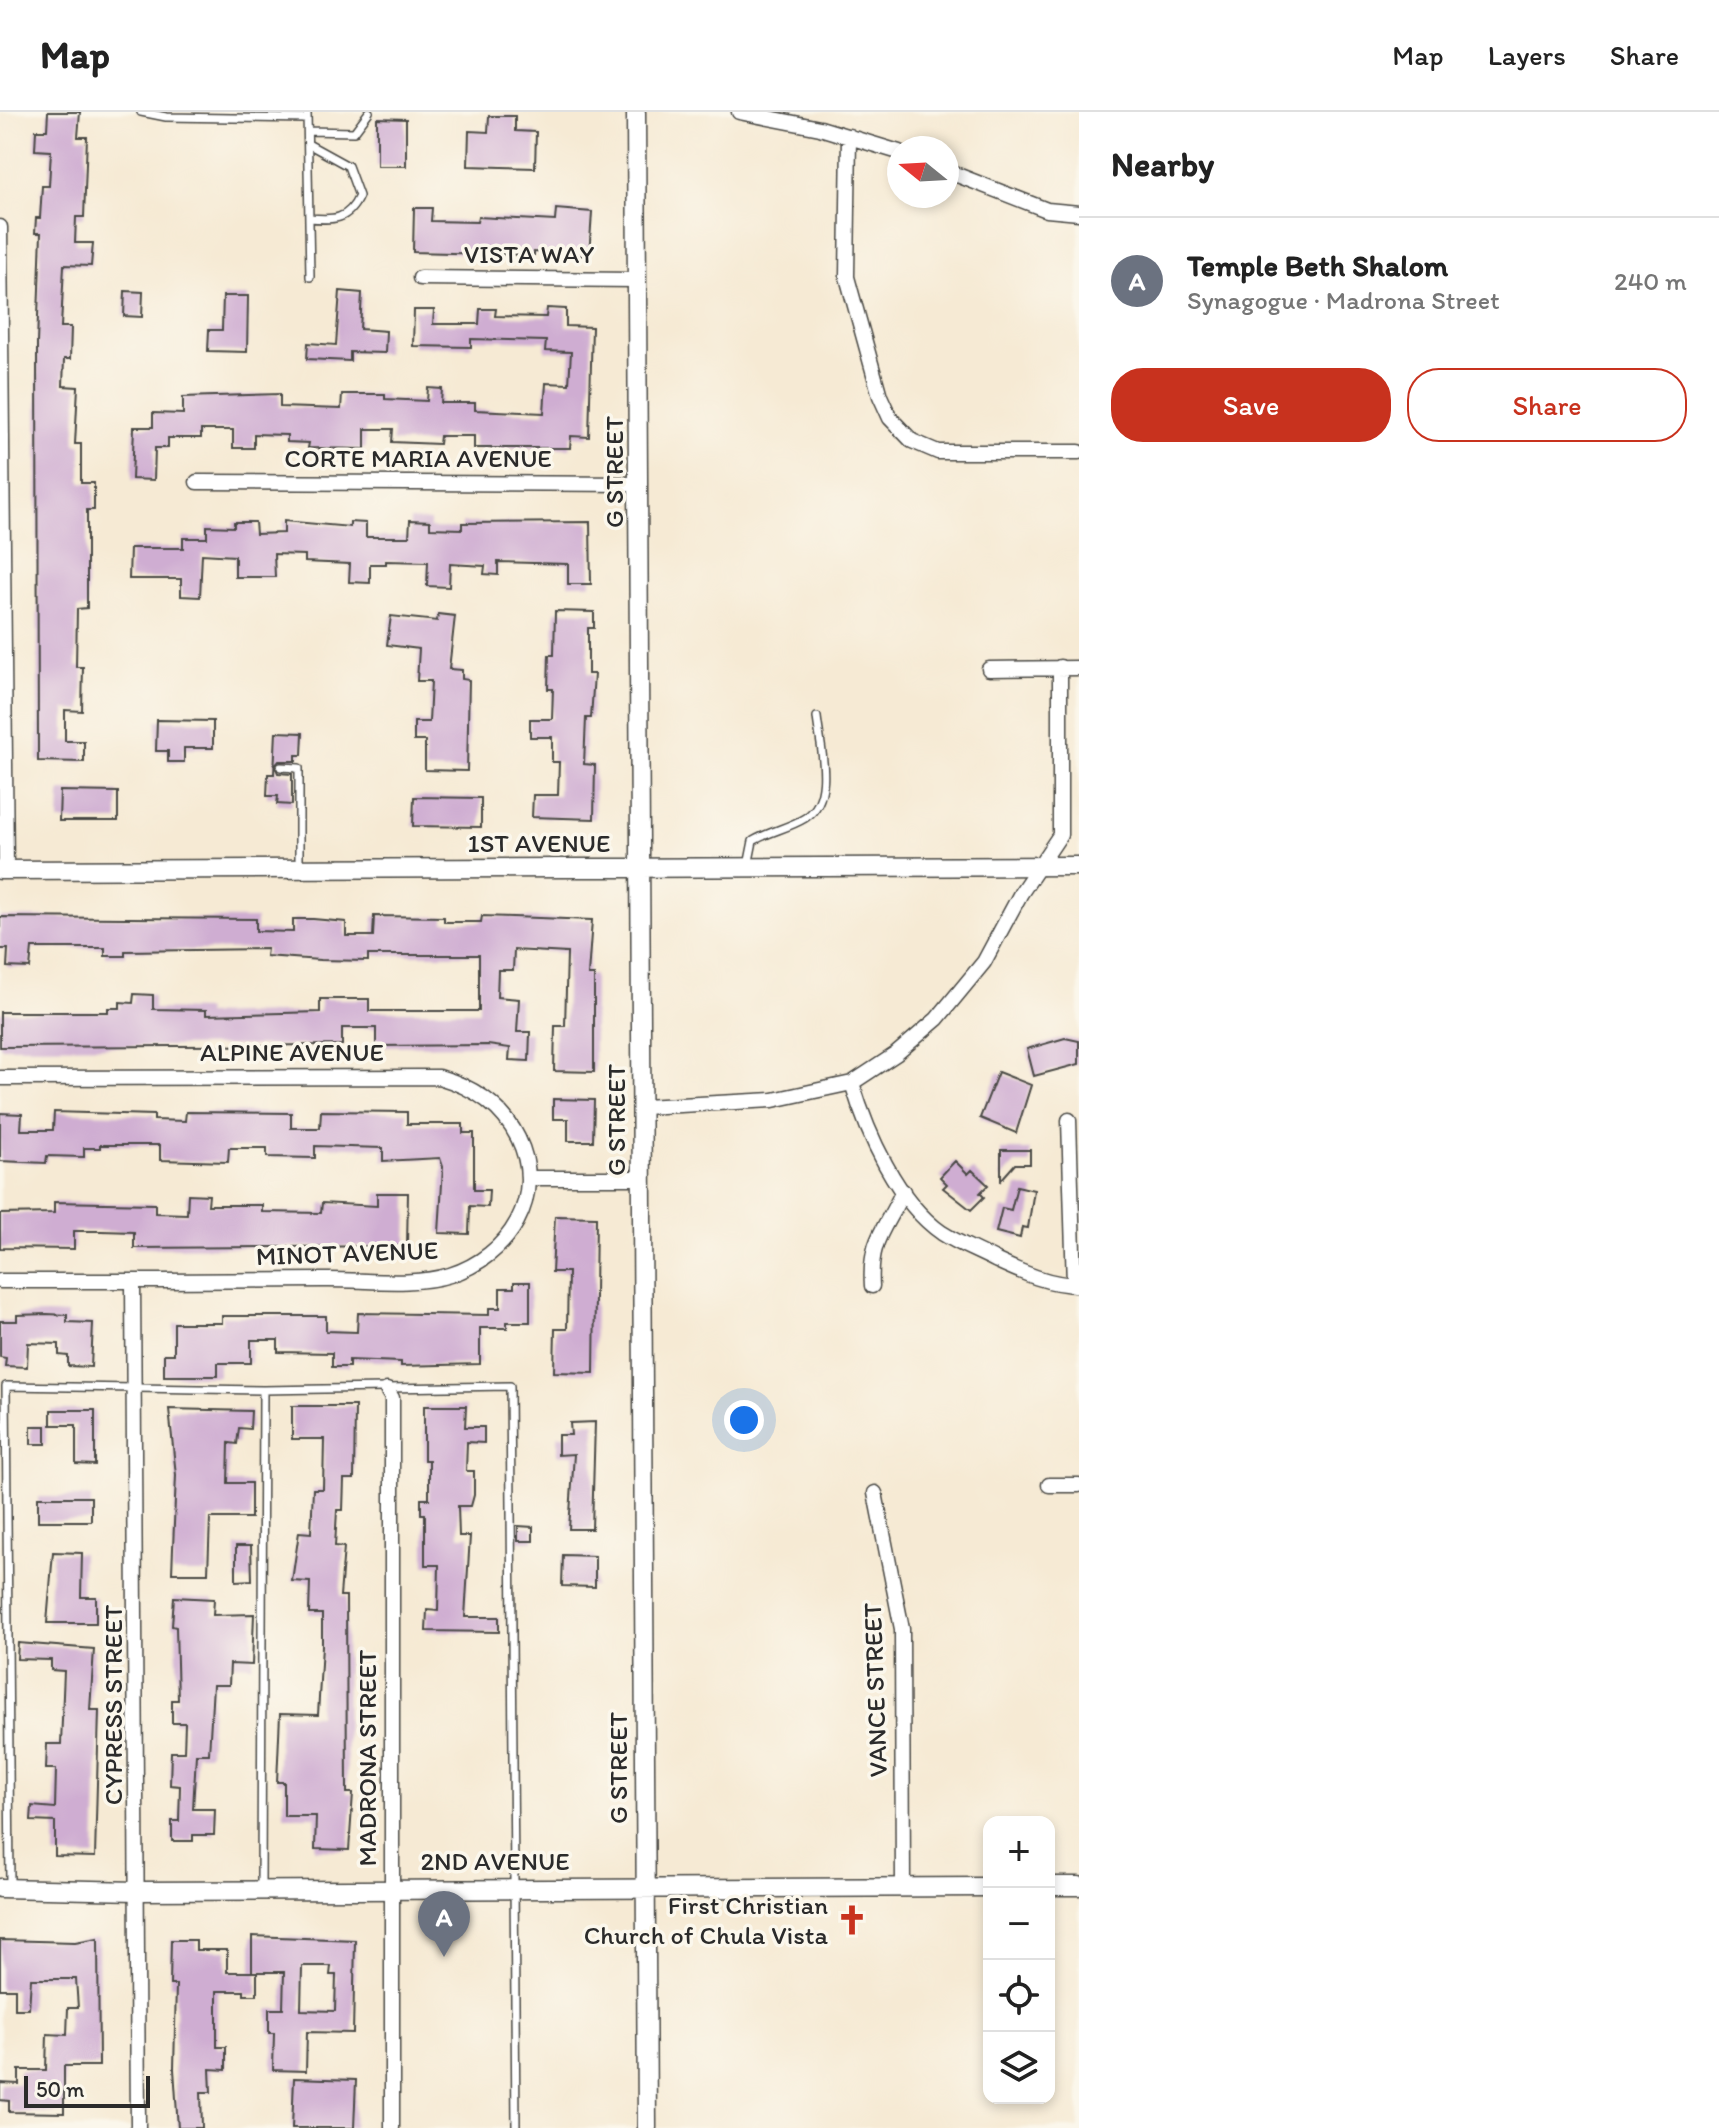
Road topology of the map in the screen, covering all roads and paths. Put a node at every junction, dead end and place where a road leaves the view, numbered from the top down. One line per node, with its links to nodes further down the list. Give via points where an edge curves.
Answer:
1 (141, 112): 5 (lane, via 166,117)
2 (369, 112): 6 (lane, via 354,132)
3 (636, 112): 16 (street, G STREET)
4 (739, 112): 7 (street)
5 (307, 115): 6 (lane)
6 (308, 131): 8 (lane)
7 (849, 136): 9 (street); 17 (street, via 847,277 890,418 912,441 938,452)
8 (308, 144): 12 (lane); 12 (lane, via 348,166 359,196 354,209 337,220)
9 (887, 148)
10 (959, 176): 11 (street, via 1047,210)
11 (1079, 213)
12 (309, 218): 14 (lane)
13 (0, 227): 29 (street)
14 (310, 277)
15 (420, 278): 16 (street, VISTA WAY)
16 (638, 280): 19 (street, G STREET)
17 (1079, 452)
18 (197, 482): 19 (street, CORTE MARIA AVENUE)
19 (639, 484): 27 (street, G STREET)
20 (1060, 667): 21 (street); 22 (street); 26 (street, via 1060,835)
21 (1079, 668)
22 (989, 669)
23 (817, 717): 28 (lane, via 824,790 818,807 805,819 753,841)
24 (281, 767): 30 (lane, via 299,768)
25 (1079, 866): 26 (street, 1ST AVENUE)
26 (1041, 867): 28 (street, 1ST AVENUE); 32 (street, via 955,1000 905,1047)
27 (642, 869): 28 (street, 1ST AVENUE); 30 (street, 1ST AVENUE); 33 (street, G STREET)
28 (748, 869)
29 (3, 870): 30 (street, 1ST AVENUE)
30 (299, 870)
31 (0, 1078): 35 (street, ALPINE AVENUE, via 439,1077 470,1089 497,1108 523,1147)
32 (852, 1083): 33 (street, via 773,1100); 37 (street, via 864,1124)
33 (643, 1107): 36 (street, G STREET)
34 (1069, 1120): 40 (street)
35 (531, 1178): 36 (street); 39 (street, MINOT AVENUE, via 527,1202 508,1237 474,1266 447,1276)
36 (642, 1178): 56 (street, G STREET)
37 (903, 1191): 40 (street, via 941,1232 1029,1277); 41 (street, via 879,1231 870,1264)
38 (0, 1281): 39 (street, MINOT AVENUE)
39 (133, 1281): 42 (street, CYPRESS STREET)
40 (1076, 1285)
41 (872, 1286)
42 (132, 1389): 43 (lane); 50 (lane, via 6,1386); 57 (street, CYPRESS STREET, via 137,1489)
43 (263, 1390): 44 (lane); 55 (lane)
44 (387, 1390): 51 (street, MADRONA STREET, via 392,1398); 53 (lane, via 510,1386)
45 (1049, 1485): 46 (street)
46 (1079, 1485)
47 (875, 1493): 54 (street, VANCE STREET, via 902,1629)
48 (1055, 1886): 49 (street)
49 (1079, 1886)
50 (5, 1887): 57 (street, 2ND AVENUE)
51 (390, 1887): 53 (street, 2ND AVENUE); 55 (street, 2ND AVENUE); 59 (street, MADRONA STREET)
52 (983, 1887): 54 (street, 2ND AVENUE)
53 (514, 1888): 56 (street, 2ND AVENUE); 60 (lane)
54 (903, 1888): 56 (street, 2ND AVENUE)
55 (261, 1889): 57 (street, 2ND AVENUE)
56 (645, 1889): 61 (street, G STREET)
57 (137, 1891): 58 (street, CYPRESS STREET)
58 (138, 2128)
59 (392, 2128)
60 (516, 2128)
61 (647, 2128)

